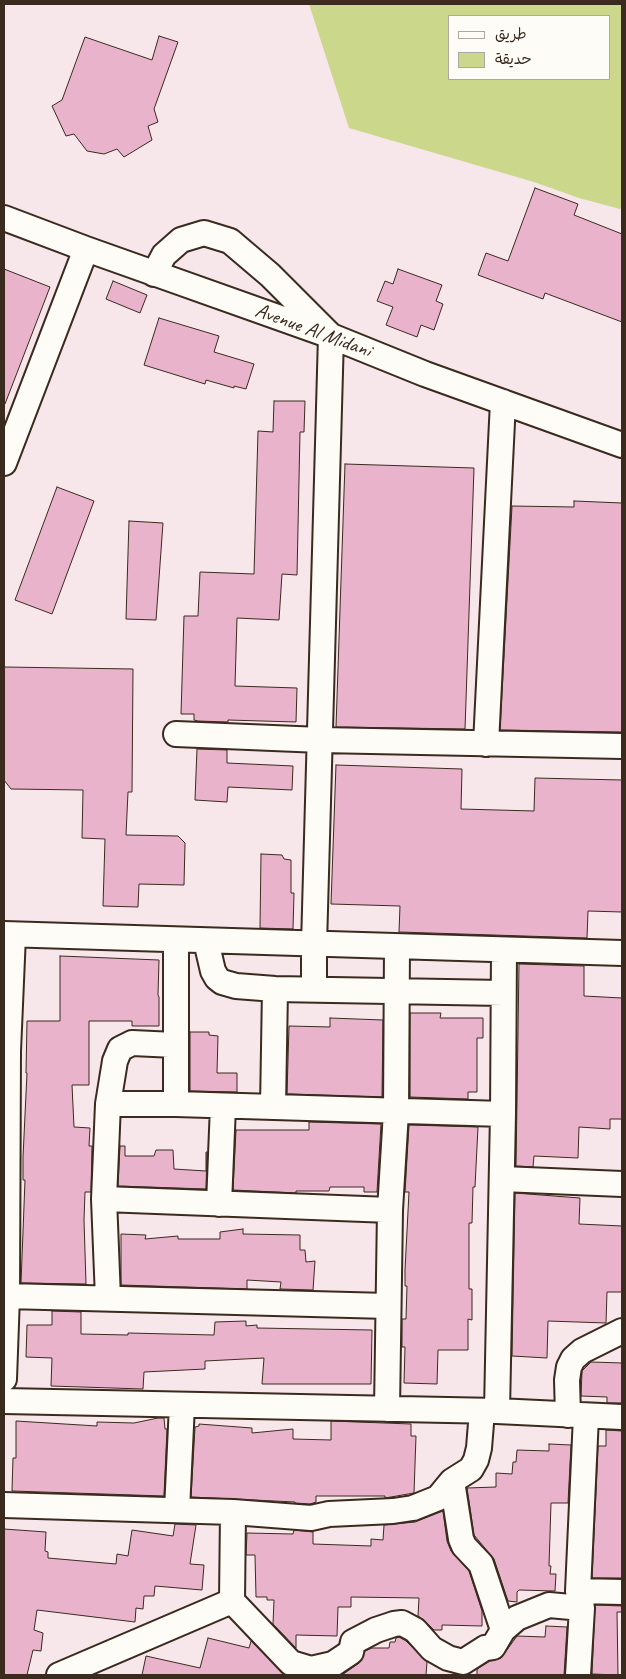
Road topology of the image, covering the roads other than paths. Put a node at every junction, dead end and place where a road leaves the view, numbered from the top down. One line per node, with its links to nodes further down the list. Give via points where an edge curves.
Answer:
1 (4, 218): 2 (street, Avenue Al Midani)
2 (86, 249): 3 (street, Avenue Al Midani); 6 (street)
3 (154, 274): 4 (street, Avenue Al Midani); 4 (street, via 164,255 181,240 204,233 230,241 270,275)
4 (331, 336): 5 (street, Avenue Al Midani); 10 (street)
5 (503, 402): 7 (street, Avenue Al Midani); 11 (street)
6 (9, 437): 8 (street)
7 (622, 445)
8 (4, 463)
9 (176, 734): 10 (street)
10 (321, 740): 11 (street); 16 (street)
11 (486, 744): 12 (street)
12 (622, 746)
13 (8, 934): 14 (street); 25 (street)
14 (176, 940): 15 (street); 24 (street)
15 (206, 941): 16 (street); 20 (street, via 213,971 222,982)
16 (314, 945): 17 (street); 21 (street)
17 (396, 947): 18 (street); 22 (street)
18 (504, 950): 19 (street); 23 (street)
19 (622, 953)
20 (275, 989): 21 (street); 29 (street)
21 (314, 989): 22 (street)
22 (396, 990): 23 (street); 30 (street)
23 (503, 992): 31 (street)
24 (175, 1045): 26 (street, via 132,1043 120,1049); 27 (street)
25 (6, 1051): 32 (street)
26 (108, 1104): 27 (street); 35 (street)
27 (176, 1104): 28 (street)
28 (223, 1106): 29 (street); 36 (street)
29 (273, 1107): 30 (street)
30 (396, 1112): 31 (street); 37 (street)
31 (503, 1114): 33 (street)
32 (5, 1143): 38 (street)
33 (502, 1178): 34 (street); 46 (street)
34 (622, 1184)
35 (104, 1199): 36 (street); 39 (street)
36 (219, 1204): 37 (street)
37 (390, 1210): 40 (street)
38 (8, 1296): 39 (street); 42 (street)
39 (108, 1298): 40 (street)
40 (388, 1306): 45 (street)
41 (622, 1331): 47 (street, via 573,1359 567,1380)
42 (4, 1379)
43 (4, 1401): 44 (street)
44 (182, 1405): 45 (street); 51 (street)
45 (387, 1409): 46 (street)
46 (489, 1411): 47 (street); 49 (street, via 476,1460 471,1469)
47 (577, 1416): 48 (street); 54 (street)
48 (622, 1417)
49 (452, 1481): 52 (street, via 438,1498 413,1508 393,1511 311,1518); 56 (street, via 461,1538 481,1564)
50 (4, 1505): 51 (street)
51 (177, 1510): 52 (street)
52 (233, 1512): 55 (street)
53 (622, 1592): 54 (street)
54 (580, 1599): 56 (street, via 549,1605 517,1618); 59 (street)
55 (232, 1602): 57 (street); 58 (street)
56 (503, 1630): 57 (street, via 493,1647 485,1648 463,1662 432,1649 415,1630 402,1623 394,1624 353,1642 351,1652 333,1664)
57 (292, 1669)
58 (59, 1675)
59 (578, 1675)

